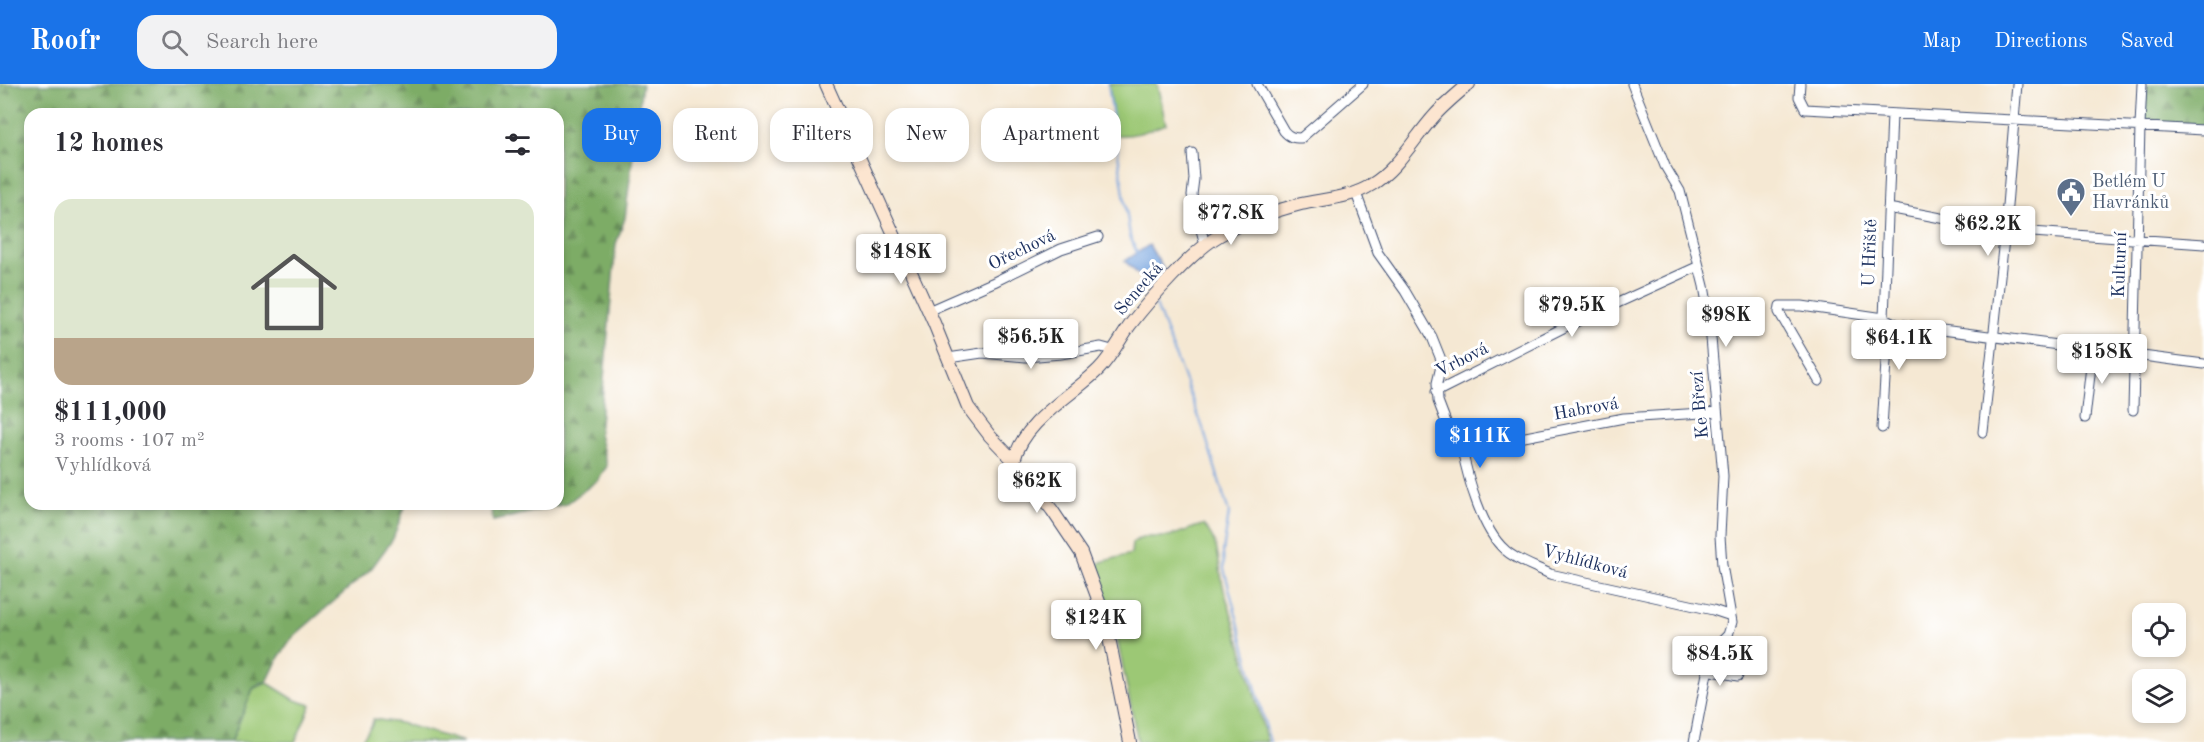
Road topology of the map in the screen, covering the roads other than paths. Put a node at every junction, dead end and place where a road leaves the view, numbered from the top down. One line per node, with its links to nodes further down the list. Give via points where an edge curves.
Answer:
1 (826, 84): 24 (street)
2 (1257, 84): 10 (street, via 1284,131 1294,138 1301,138)
3 (1346, 84): 10 (street)
4 (1363, 84): 10 (street)
5 (1469, 84): 16 (street, Senecká, via 1436,114 1392,168)
6 (1632, 84): 23 (street, Ke Březí, via 1665,166 1680,191)
7 (1800, 84): 11 (street, via 1799,97 1804,109)
8 (2017, 84): 12 (street)
9 (2142, 84): 13 (street, Kulturní)
10 (1352, 94)
11 (1892, 114): 12 (street); 17 (street, U Hřiště)
12 (2015, 118): 13 (street); 18 (street)
13 (2140, 126): 14 (street); 20 (street, Kulturní)
14 (2204, 130)
15 (1192, 153): 22 (street, via 1192,195)
16 (1356, 193): 22 (street, Senecká, via 1269,214); 33 (street, Vyhlídková, via 1378,253 1432,337 1442,362)
17 (1888, 208): 18 (street); 25 (street, U Hřiště)
18 (2005, 230): 20 (street); 26 (street)
19 (1098, 237): 24 (street, Ořechová, via 1061,249)
20 (2138, 238): 21 (street); 29 (street, Kulturní)
21 (2204, 244)
22 (1205, 245): 28 (street, Senecká, via 1151,300)
23 (1699, 266): 33 (street, Vrbová); 35 (street, Ke Březí, via 1708,299)
24 (928, 311): 30 (street)
25 (1884, 318): 26 (street, via 1896,324); 32 (street, via 1780,306 1779,312); 37 (street, U Hřiště, via 1888,329)
26 (1992, 336): 27 (street); 38 (street)
27 (2093, 349): 29 (street); 36 (street)
28 (1112, 350): 30 (street, via 1101,347 1026,357 982,353); 40 (street, Senecká, via 1100,369 1057,402 1017,446)
29 (2134, 354): 31 (street); 34 (street, Kulturní)
30 (948, 358): 40 (street, via 968,407)
31 (2204, 364)
32 (1819, 381)
33 (1436, 392): 39 (street, Vyhlídková, via 1456,448)
34 (2133, 410)
35 (1717, 412): 39 (street, Habrová, via 1624,418); 41 (street, Ke Březí, via 1723,476 1722,566)
36 (2085, 418)
37 (1882, 428)
38 (1983, 432)
39 (1462, 449): 41 (street, Vyhlídková, via 1468,482 1488,527 1505,550 1550,574)
40 (1014, 460): 44 (street, via 1081,553 1105,618)
41 (1731, 616): 42 (street, Ke Březí, via 1728,635 1711,652)
42 (1706, 670): 43 (street); 45 (street)
43 (1738, 676)
44 (1130, 742)
45 (1694, 742)

